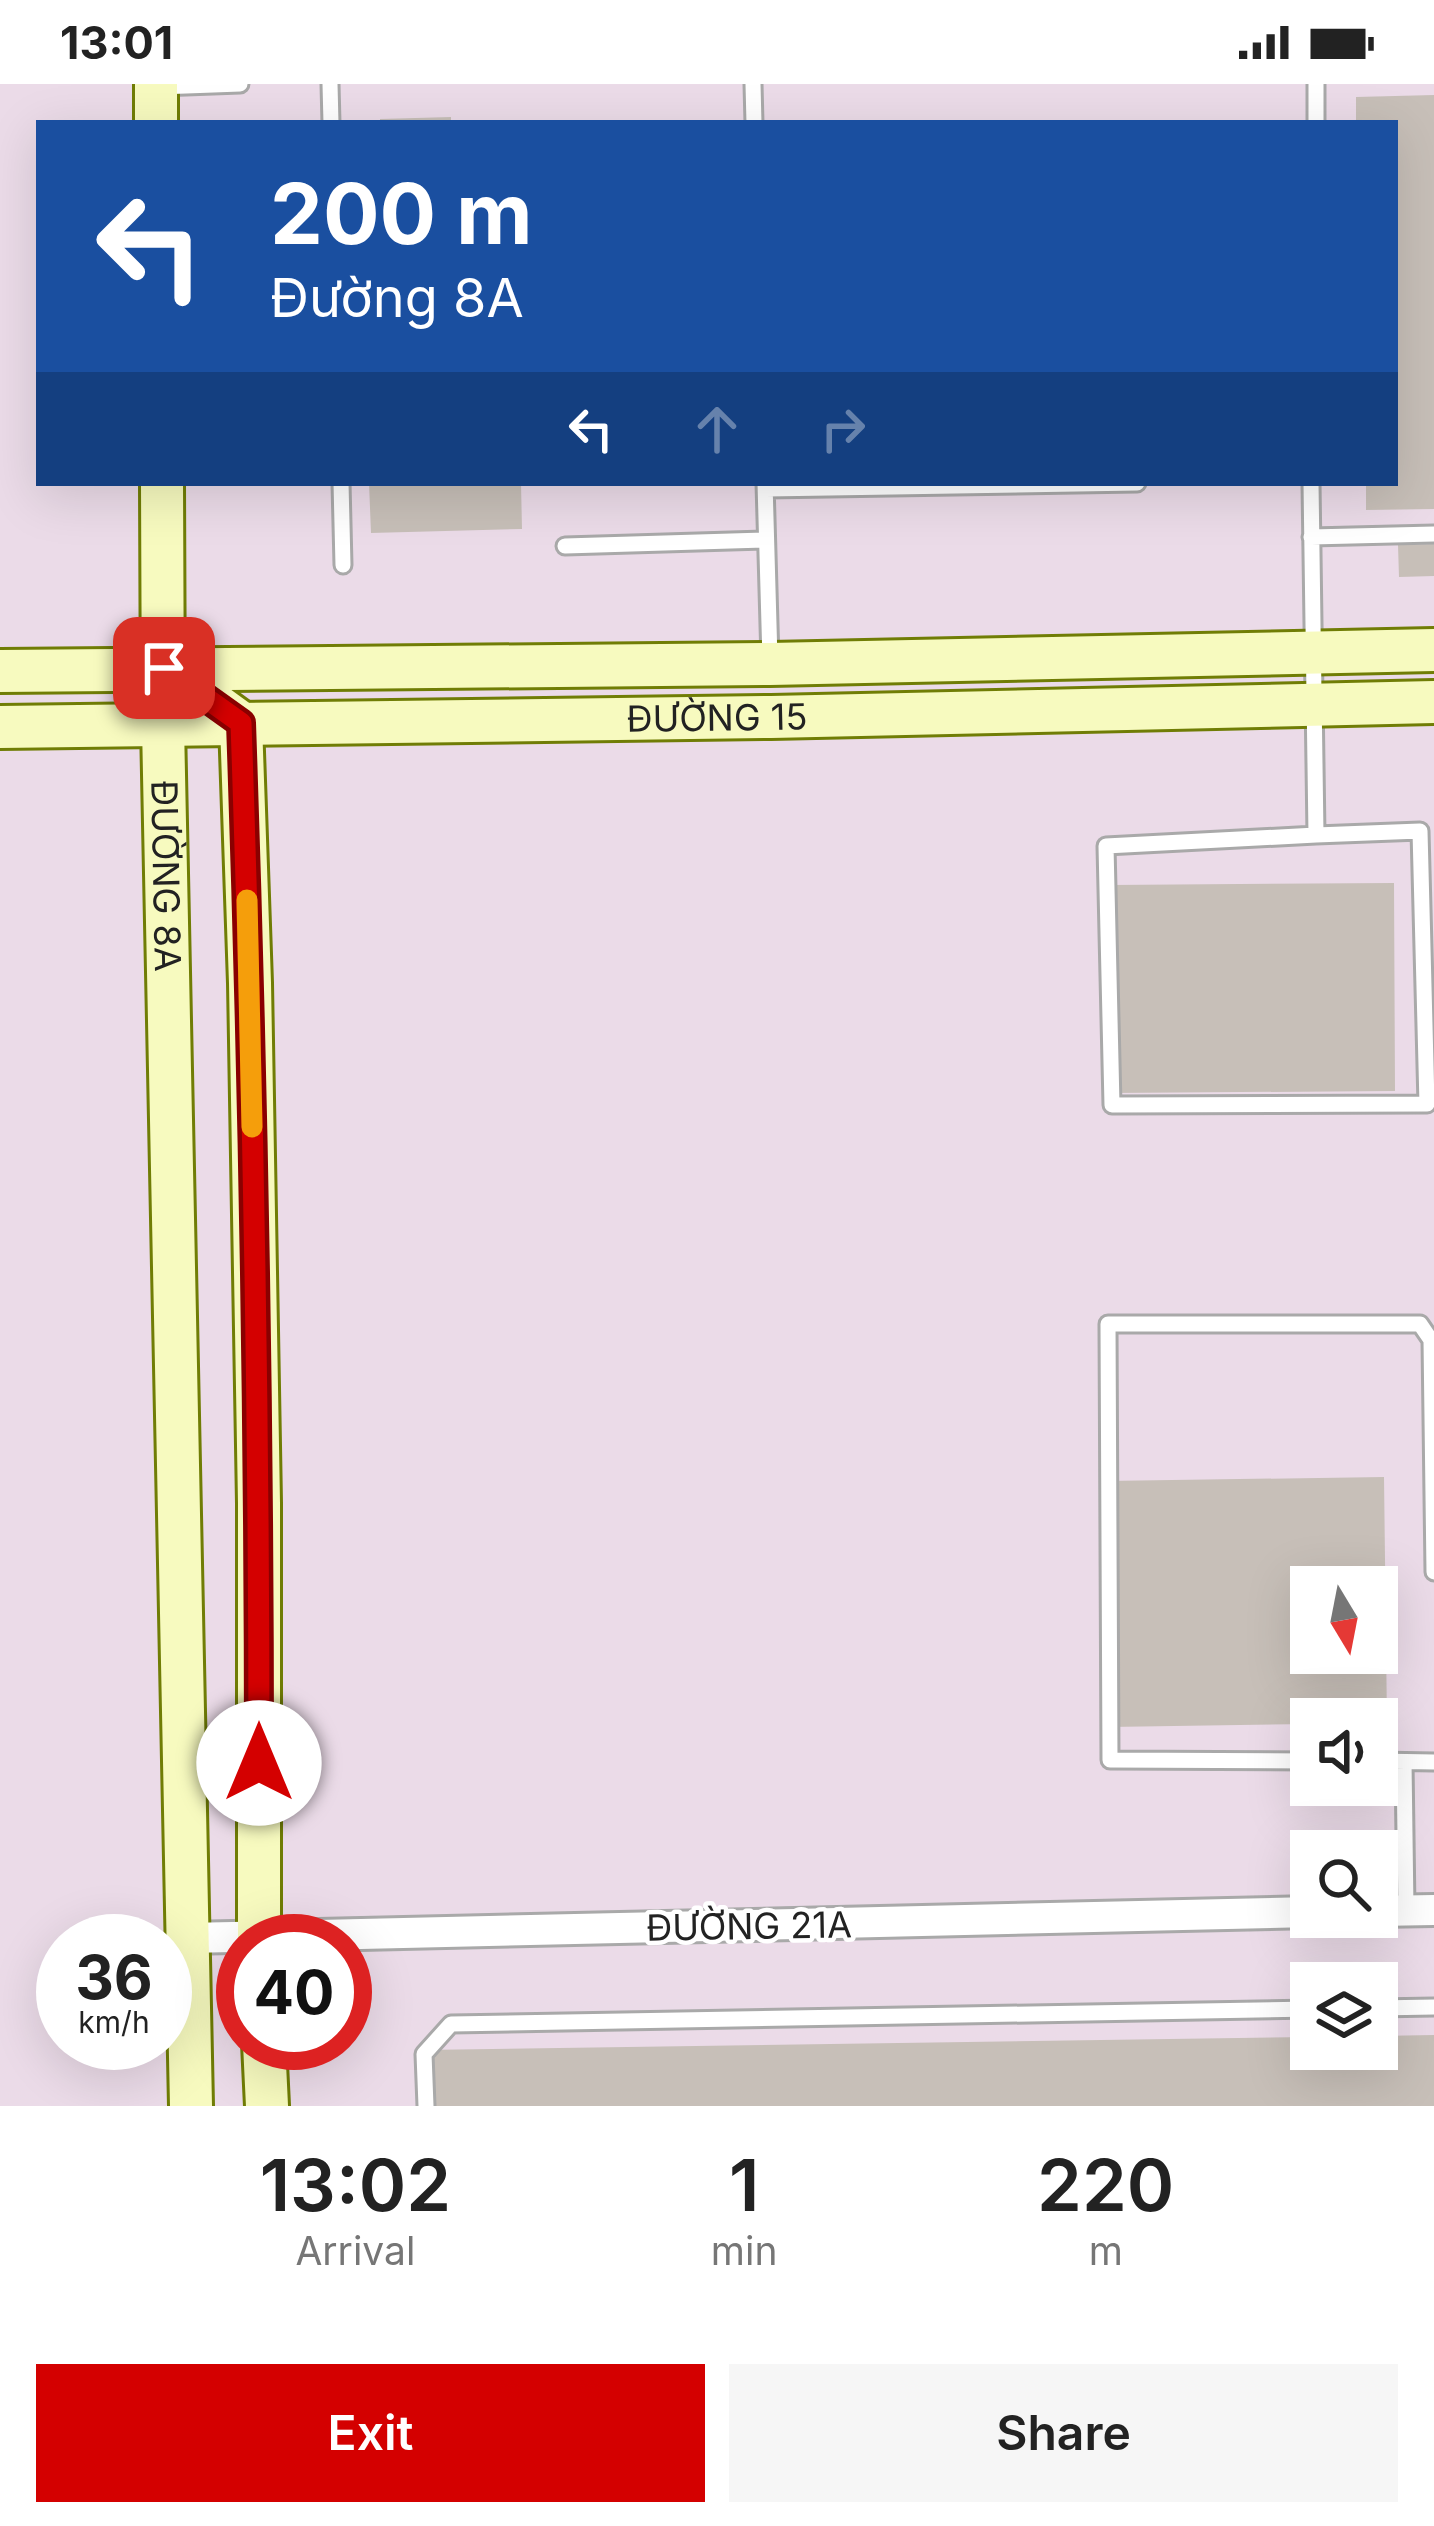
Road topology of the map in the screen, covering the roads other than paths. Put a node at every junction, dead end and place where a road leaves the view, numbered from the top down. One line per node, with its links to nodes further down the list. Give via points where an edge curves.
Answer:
1 (240, 84): 5 (lane)
2 (330, 84): 6 (lane)
3 (753, 84): 7 (lane)
4 (1316, 84): 8 (lane)
5 (156, 98)
6 (331, 120)
7 (754, 120)
8 (1316, 120)
9 (162, 486): 21 (street, ĐƯỜNG 8A)
10 (341, 486): 17 (lane)
11 (766, 486): 15 (lane)
12 (1311, 486): 14 (lane)
13 (1434, 534): 14 (lane)
14 (1311, 538): 19 (lane)
15 (766, 540): 16 (lane); 20 (lane)
16 (566, 546)
17 (343, 565)
18 (1434, 650): 19 (street, ĐƯỜNG 15)
19 (1314, 652): 20 (street, ĐƯỜNG 15); 24 (lane)
20 (770, 664): 21 (street, ĐƯỜNG 15)
21 (164, 668): 22 (street, ĐƯỜNG 15); 25 (street); 26 (street, ĐƯỜNG 8A)
22 (0, 670)
23 (1434, 702): 24 (street, ĐƯỜNG 15)
24 (1315, 705): 25 (street, ĐƯỜNG 15); 28 (lane)
25 (241, 723): 26 (street, ĐƯỜNG 15); 37 (street, via 259,1504)
26 (163, 725): 27 (street, ĐƯỜNG 15); 36 (street, ĐƯỜNG 8A)
27 (0, 727)
28 (1316, 835): 28 (lane, via 1420,831 1427,1104 1112,1105 1106,846)
29 (1434, 1572): 30 (lane, via 1431,1340 1420,1324 1108,1324 1110,1760)
30 (1290, 1761)
31 (1398, 1762): 32 (lane)
32 (1404, 1762): 33 (lane); 34 (lane)
33 (1434, 1762)
34 (1406, 1910)
35 (1290, 1913): 38 (street, ĐƯỜNG 21A)
36 (187, 1914)
37 (259, 1914)
38 (372, 1936)
39 (1434, 2007): 40 (lane)
40 (1398, 2008)
41 (1290, 2009): 46 (lane, via 451,2024 424,2054)
42 (190, 2070): 44 (street, ĐƯỜNG 8A)
43 (265, 2070): 45 (street)
44 (191, 2106)
45 (267, 2106)
46 (425, 2106)

